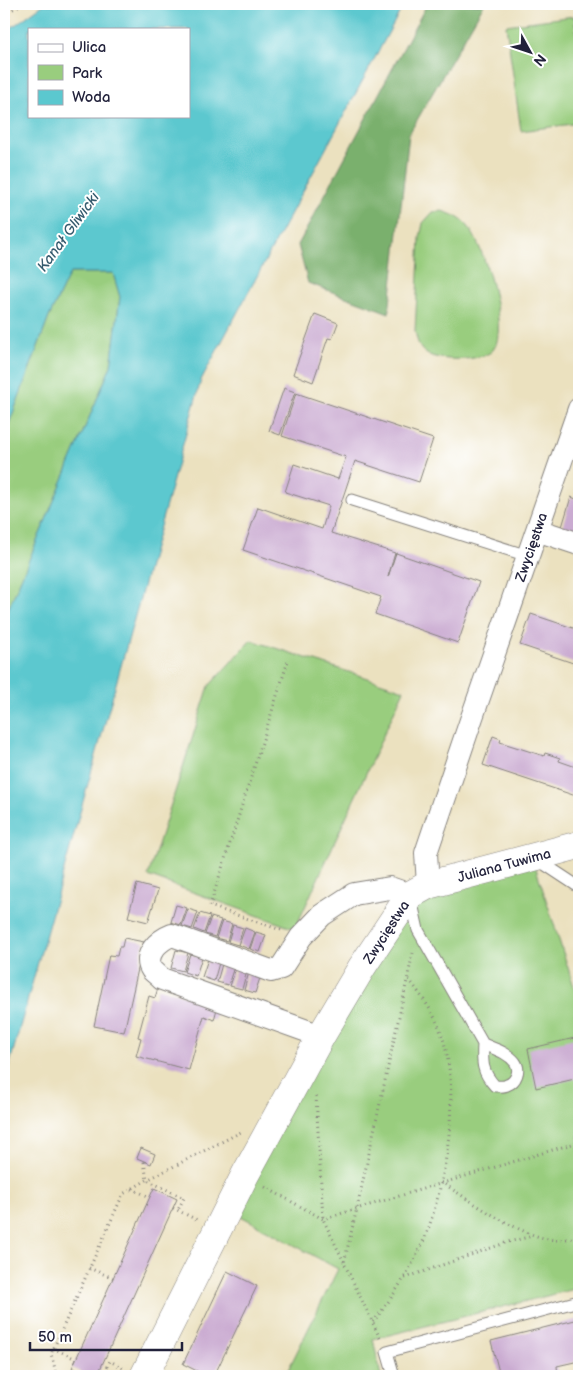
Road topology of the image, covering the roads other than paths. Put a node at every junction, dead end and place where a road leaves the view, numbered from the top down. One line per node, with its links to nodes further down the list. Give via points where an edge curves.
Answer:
1 (579, 409): 3 (street, Zwycięstwa)
2 (352, 500): 5 (lane)
3 (537, 530): 4 (street); 5 (street, Zwycięstwa)
4 (579, 544)
5 (528, 556): 9 (street, Zwycięstwa, via 426,853)
6 (579, 845): 7 (street, Juliana Tuwima)
7 (532, 856): 8 (lane); 9 (street, Juliana Tuwima)
8 (579, 887)
9 (419, 890): 10 (street, Zwycięstwa, via 362,967); 10 (street, via 390,888 354,894 322,915 301,937 281,968 271,970 172,935 154,947 149,960 152,969 162,979); 11 (lane, via 418,930)
10 (321, 1036): 13 (street, Zwycięstwa)
11 (483, 1044)
12 (579, 1301): 14 (lane, via 387,1352)
13 (135, 1372)
14 (394, 1376)

